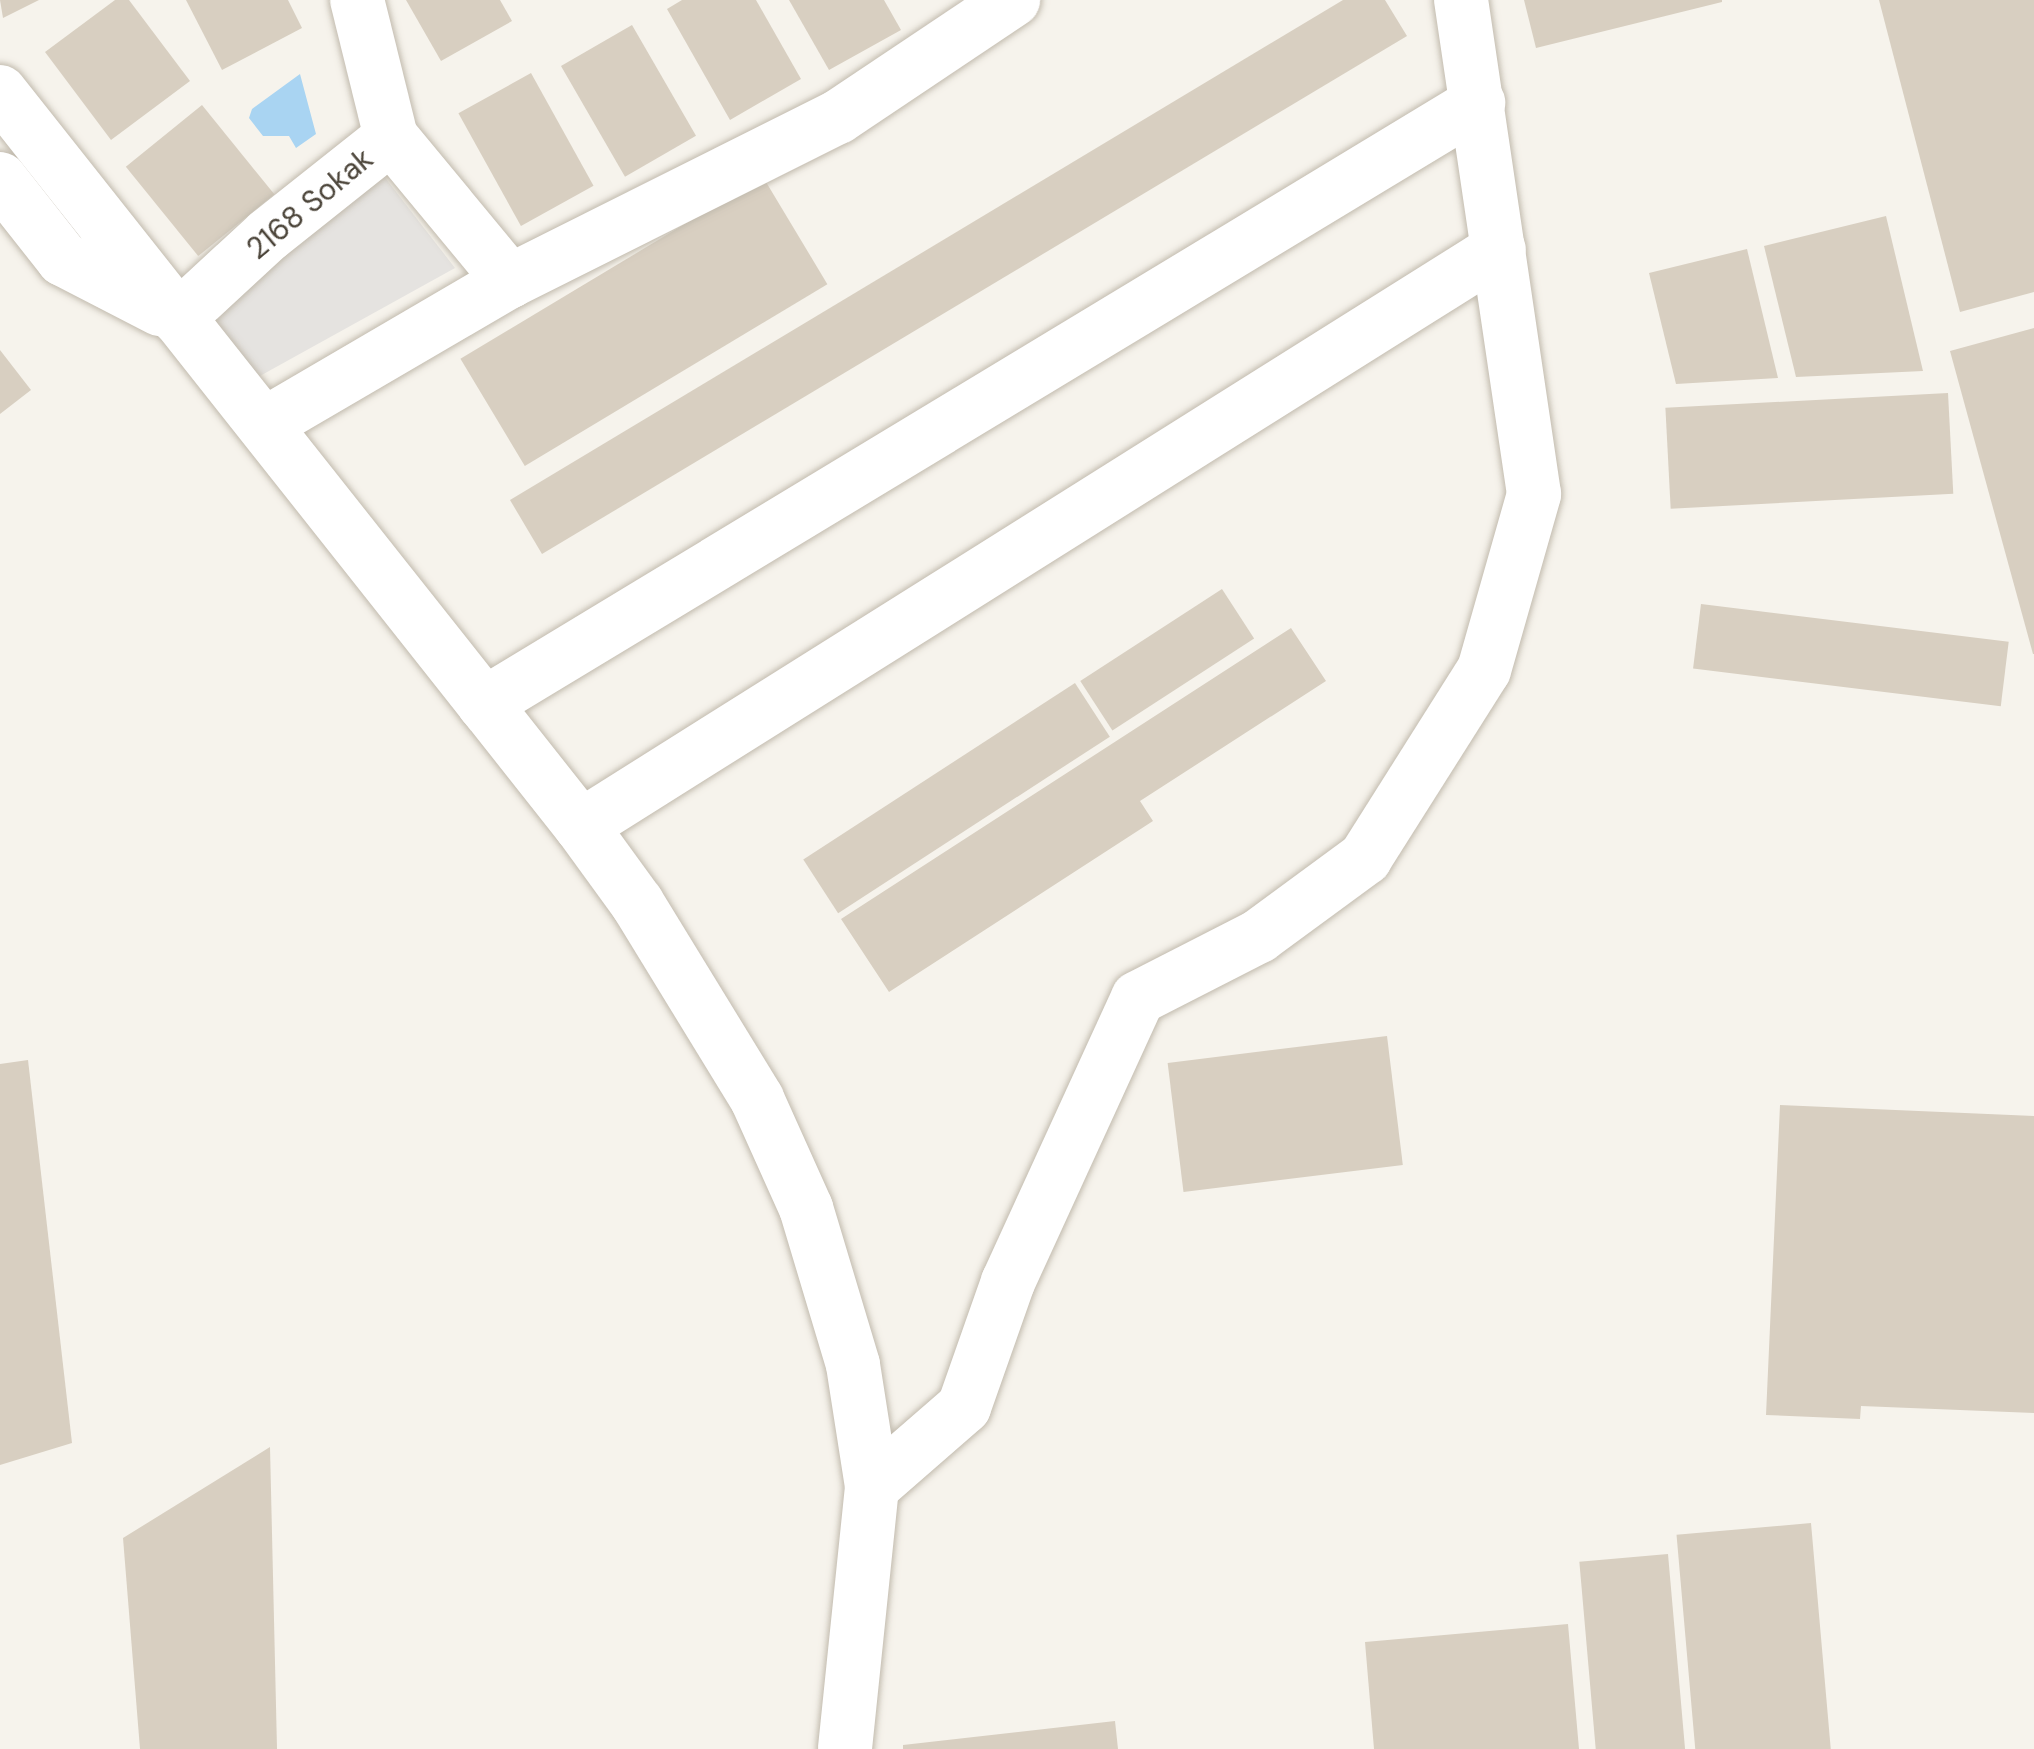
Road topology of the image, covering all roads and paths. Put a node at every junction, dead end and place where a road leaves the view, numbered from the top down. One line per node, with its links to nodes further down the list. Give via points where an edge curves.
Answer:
1 (357, 0): 6 (street, 2168 Sokak)
2 (1013, 0): 9 (street, via 838,117)
3 (1461, 0): 5 (street)
4 (0, 92): 10 (street)
5 (1478, 104): 8 (street); 12 (street)
6 (391, 136): 9 (street); 10 (street, 2168 Sokak)
7 (0, 178): 10 (street, via 63,259)
8 (1499, 249): 13 (street); 14 (street, via 1534,494 1484,670 1364,858 1259,936 1138,998 1008,1282 964,1407)
9 (510, 281): 11 (street)
10 (178, 318): 11 (street)
11 (265, 424): 12 (street)
12 (484, 704): 13 (street)
13 (581, 826): 14 (street, via 757,1099 806,1208 854,1365)
14 (872, 1486): 15 (street)
15 (845, 1749)

